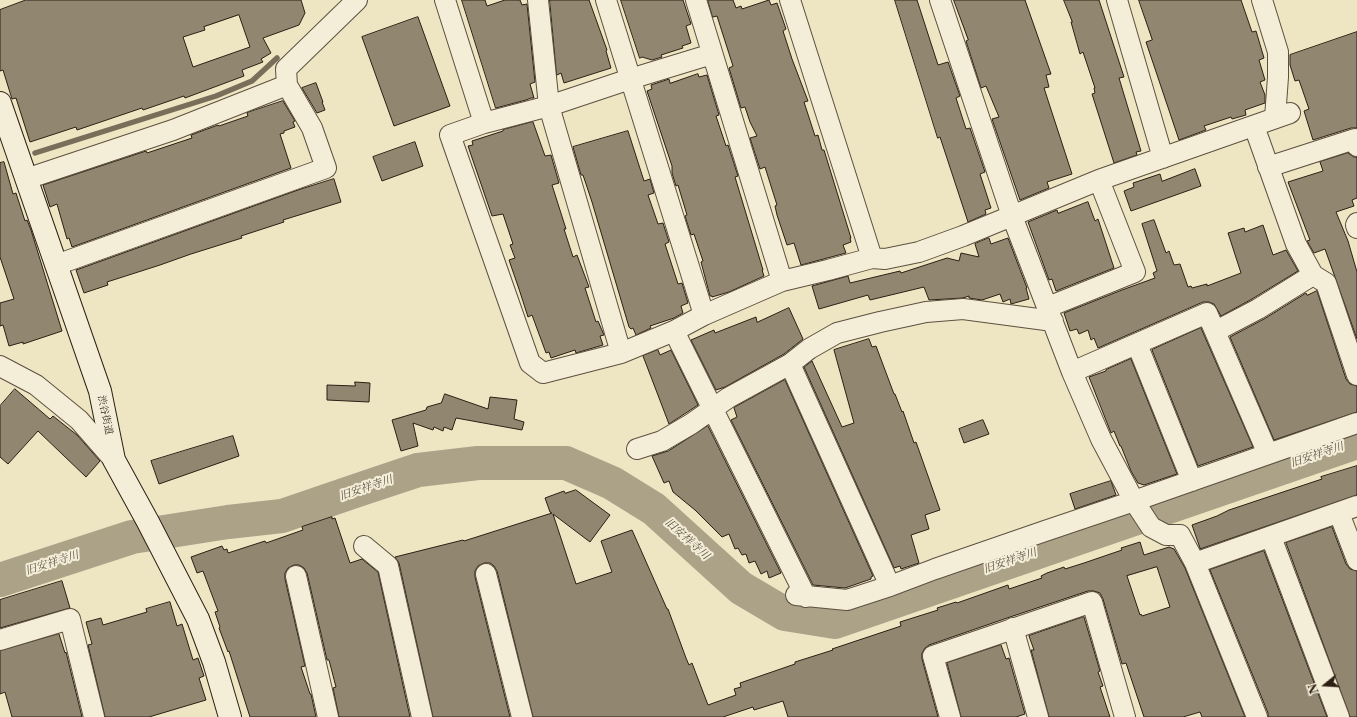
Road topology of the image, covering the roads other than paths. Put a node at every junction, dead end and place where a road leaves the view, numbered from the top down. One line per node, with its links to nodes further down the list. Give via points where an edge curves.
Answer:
1 (357, 0): 12 (street, via 286,69)
2 (445, 0): 15 (street)
3 (538, 0): 14 (street)
4 (606, 0): 11 (street)
5 (696, 0): 10 (street)
6 (790, 0): 25 (street)
7 (940, 0): 22 (street)
8 (1117, 0): 18 (street)
9 (1262, 0): 16 (street, via 1278,52 1283,115)
10 (712, 54): 11 (street); 28 (street)
11 (630, 79): 14 (street); 30 (street)
12 (287, 85): 20 (street, via 173,130); 26 (street, via 312,128 326,168)
13 (0, 103): 20 (main road, 渋谷街道)
14 (549, 106): 15 (street); 34 (street)
15 (484, 123): 34 (street, via 450,135 530,362 543,373)
16 (1254, 126): 18 (street); 19 (street)
17 (1357, 146): 19 (street, via 1355,139)
18 (1163, 158): 21 (street)
19 (1268, 167): 27 (street, via 1296,244)
20 (26, 179): 26 (main road, 渋谷街道)
21 (1099, 180): 22 (street); 29 (street, via 1134,272)
22 (1012, 216): 25 (street, via 919,252 885,259); 29 (street)
23 (1357, 223): 24 (street)
24 (1357, 228)
25 (872, 258): 28 (street)
26 (56, 265): 43 (main road, 渋谷街道, via 100,391)
27 (1313, 275): 32 (street); 38 (street, via 1326,283)
28 (782, 281): 30 (street)
29 (1051, 314): 35 (street, via 963,309 926,312 838,333 809,349); 37 (street)
30 (704, 315): 31 (street)
31 (674, 331): 34 (street); 39 (street)
32 (1216, 332): 33 (street, via 1207,313); 42 (street)
33 (1137, 344): 37 (street); 44 (street)
34 (621, 352)
35 (790, 364): 39 (street); 53 (street)
36 (0, 366): 43 (street, via 36,386 79,420)
37 (1072, 372): 45 (street, via 1101,440)
38 (1357, 375)
39 (713, 409): 41 (street, via 662,441); 53 (street, via 801,596 847,600)
40 (1357, 423): 42 (street)
41 (636, 449)
42 (1268, 454): 44 (street)
43 (114, 460): 57 (main road, 渋谷街道, via 198,618)
44 (1192, 481): 45 (street)
45 (1134, 501): 50 (street, via 1151,527 1166,535 1180,536); 53 (street)
46 (1348, 510): 47 (street); 49 (street)
47 (1271, 537): 50 (street); 65 (street)
48 (364, 546): 59 (street, via 388,566)
49 (1357, 560)
50 (1195, 563): 64 (street)
51 (486, 574): 60 (street)
52 (296, 576): 58 (street)
53 (890, 586)
54 (1013, 628): 61 (street, via 933,656); 62 (street); 63 (street, via 1092,602)
55 (0, 640): 56 (street, via 70,619)
56 (94, 717)
57 (230, 717)
58 (328, 717)
59 (422, 717)
60 (522, 717)
61 (950, 717)
62 (1038, 717)
63 (1126, 717)
64 (1257, 717)
65 (1339, 717)

